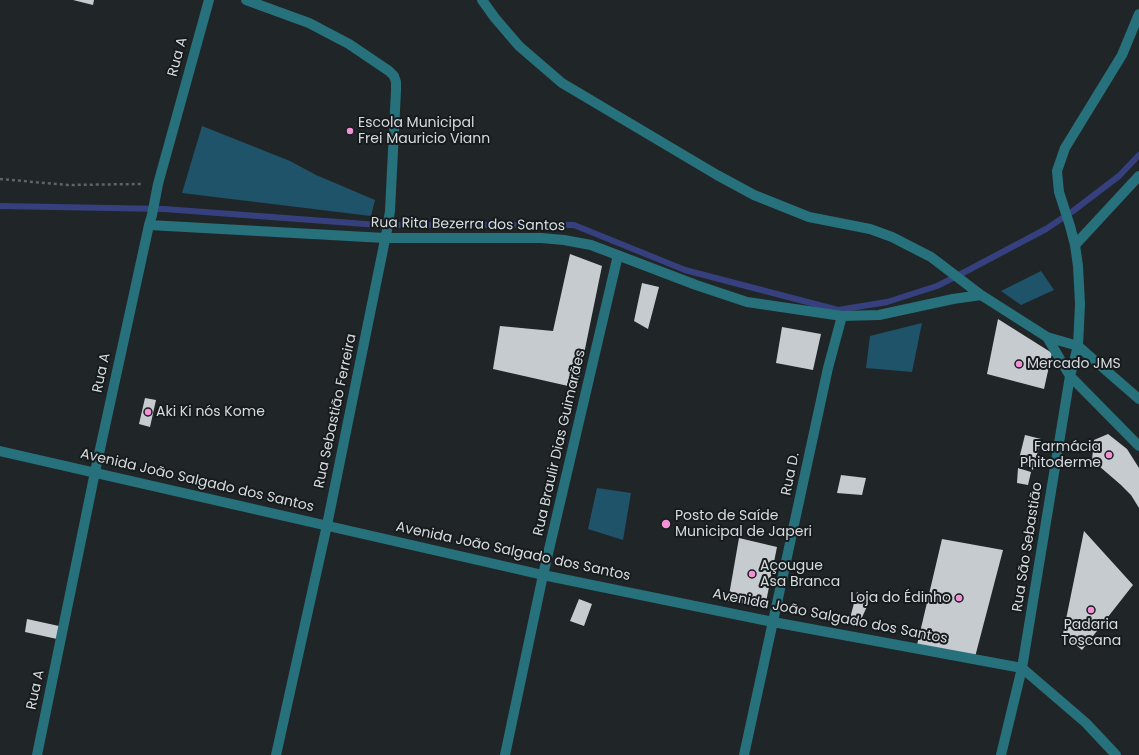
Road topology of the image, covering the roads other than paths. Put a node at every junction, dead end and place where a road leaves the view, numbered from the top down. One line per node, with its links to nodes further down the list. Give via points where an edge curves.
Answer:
1 (209, 0): 6 (street, Rua A, via 158,184)
2 (246, 0): 7 (street, Rua Sebastião Ferreira, via 309,23 349,44 394,76 396,90 390,211)
3 (482, 0): 10 (street, via 519,46 562,83 754,195 809,217 870,229 892,237 938,263)
4 (1139, 14): 8 (street, Rua São Sebastião, via 1122,55 1065,148 1057,171 1059,192)
5 (1139, 176): 8 (street)
6 (151, 220): 7 (street, Rua Rita Bezerra dos Santos); 18 (street, Rua A)
7 (386, 234): 9 (street, Rua Rita Bezerra dos Santos, via 564,240 591,245); 19 (street, Rua Sebastião Ferreira)
8 (1075, 245): 13 (street, Rua São Sebastião, via 1080,304)
9 (618, 255): 11 (street, Rua Rita Bezerra dos Santos, via 747,302); 20 (street, Rua Braulir Dias Guimarães)
10 (981, 295): 11 (street, Rua Rita Bezerra dos Santos, via 879,315); 12 (street)
11 (842, 316): 21 (street, Rua D.)
12 (1047, 338): 13 (street); 14 (street)
13 (1078, 346): 14 (street, Rua São Sebastião); 15 (street)
14 (1070, 376): 16 (street); 22 (street, Rua São Sebastião)
15 (1139, 399)
16 (1139, 446)
17 (0, 451): 18 (street, Avenida João Salgado dos Santos)
18 (95, 472): 19 (street, Avenida João Salgado dos Santos); 23 (street, Rua A)
19 (326, 525): 20 (street, Avenida João Salgado dos Santos); 24 (street, Rua Sebastião Ferreira)
20 (543, 575): 21 (street, Avenida João Salgado dos Santos); 25 (street, Rua Braulir Dias Guimarães)
21 (773, 622): 22 (street, Avenida João Salgado dos Santos); 26 (street, Rua D.)
22 (1022, 668): 27 (street, Rua São Sebastião); 28 (street, via 1086,723)
23 (37, 755)
24 (276, 755)
25 (505, 755)
26 (744, 755)
27 (1001, 755)
28 (1116, 755)

